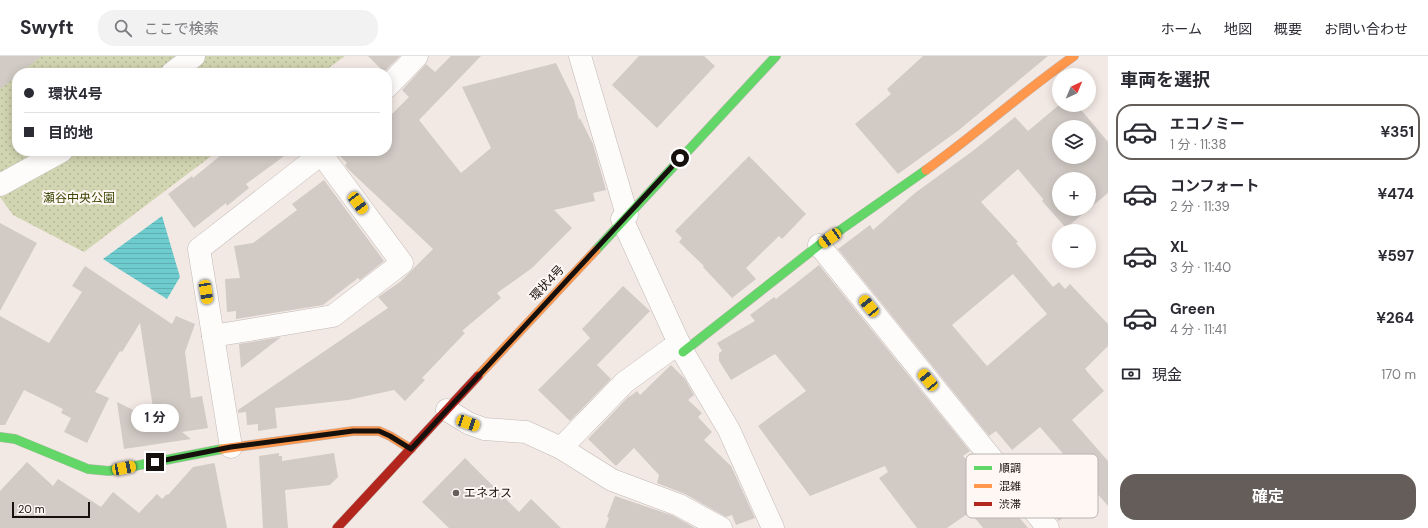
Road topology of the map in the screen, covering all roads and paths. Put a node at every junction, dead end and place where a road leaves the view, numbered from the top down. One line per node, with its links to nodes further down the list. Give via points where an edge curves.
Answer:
1 (194, 56): 6 (street)
2 (417, 56): 7 (street)
3 (580, 56): 12 (street)
4 (776, 56): 12 (street, 環状4号)
5 (1074, 56): 13 (street, via 967,140)
6 (178, 68)
7 (392, 82)
8 (53, 156): 11 (street)
9 (319, 156): 14 (street, via 199,249)
10 (325, 156): 14 (street, via 402,263 333,316)
11 (0, 185)
12 (624, 217): 15 (street); 16 (street, 環状4号)
13 (819, 245): 15 (street); 21 (street)
14 (213, 336): 18 (street)
15 (681, 347): 19 (street, via 626,382); 25 (street, via 729,430)
16 (447, 410): 19 (street, via 484,429 526,432); 20 (street, 環状4号)
17 (0, 437): 18 (street, via 15,439 88,469 109,471)
18 (231, 447): 20 (street, via 353,431 379,431)
19 (561, 448): 24 (street, via 612,480 680,505)
20 (411, 449): 23 (street, 環状4号)
21 (988, 454)
22 (1040, 518): 26 (street)
23 (337, 528)
24 (721, 528)
25 (773, 528)
26 (1048, 528)

